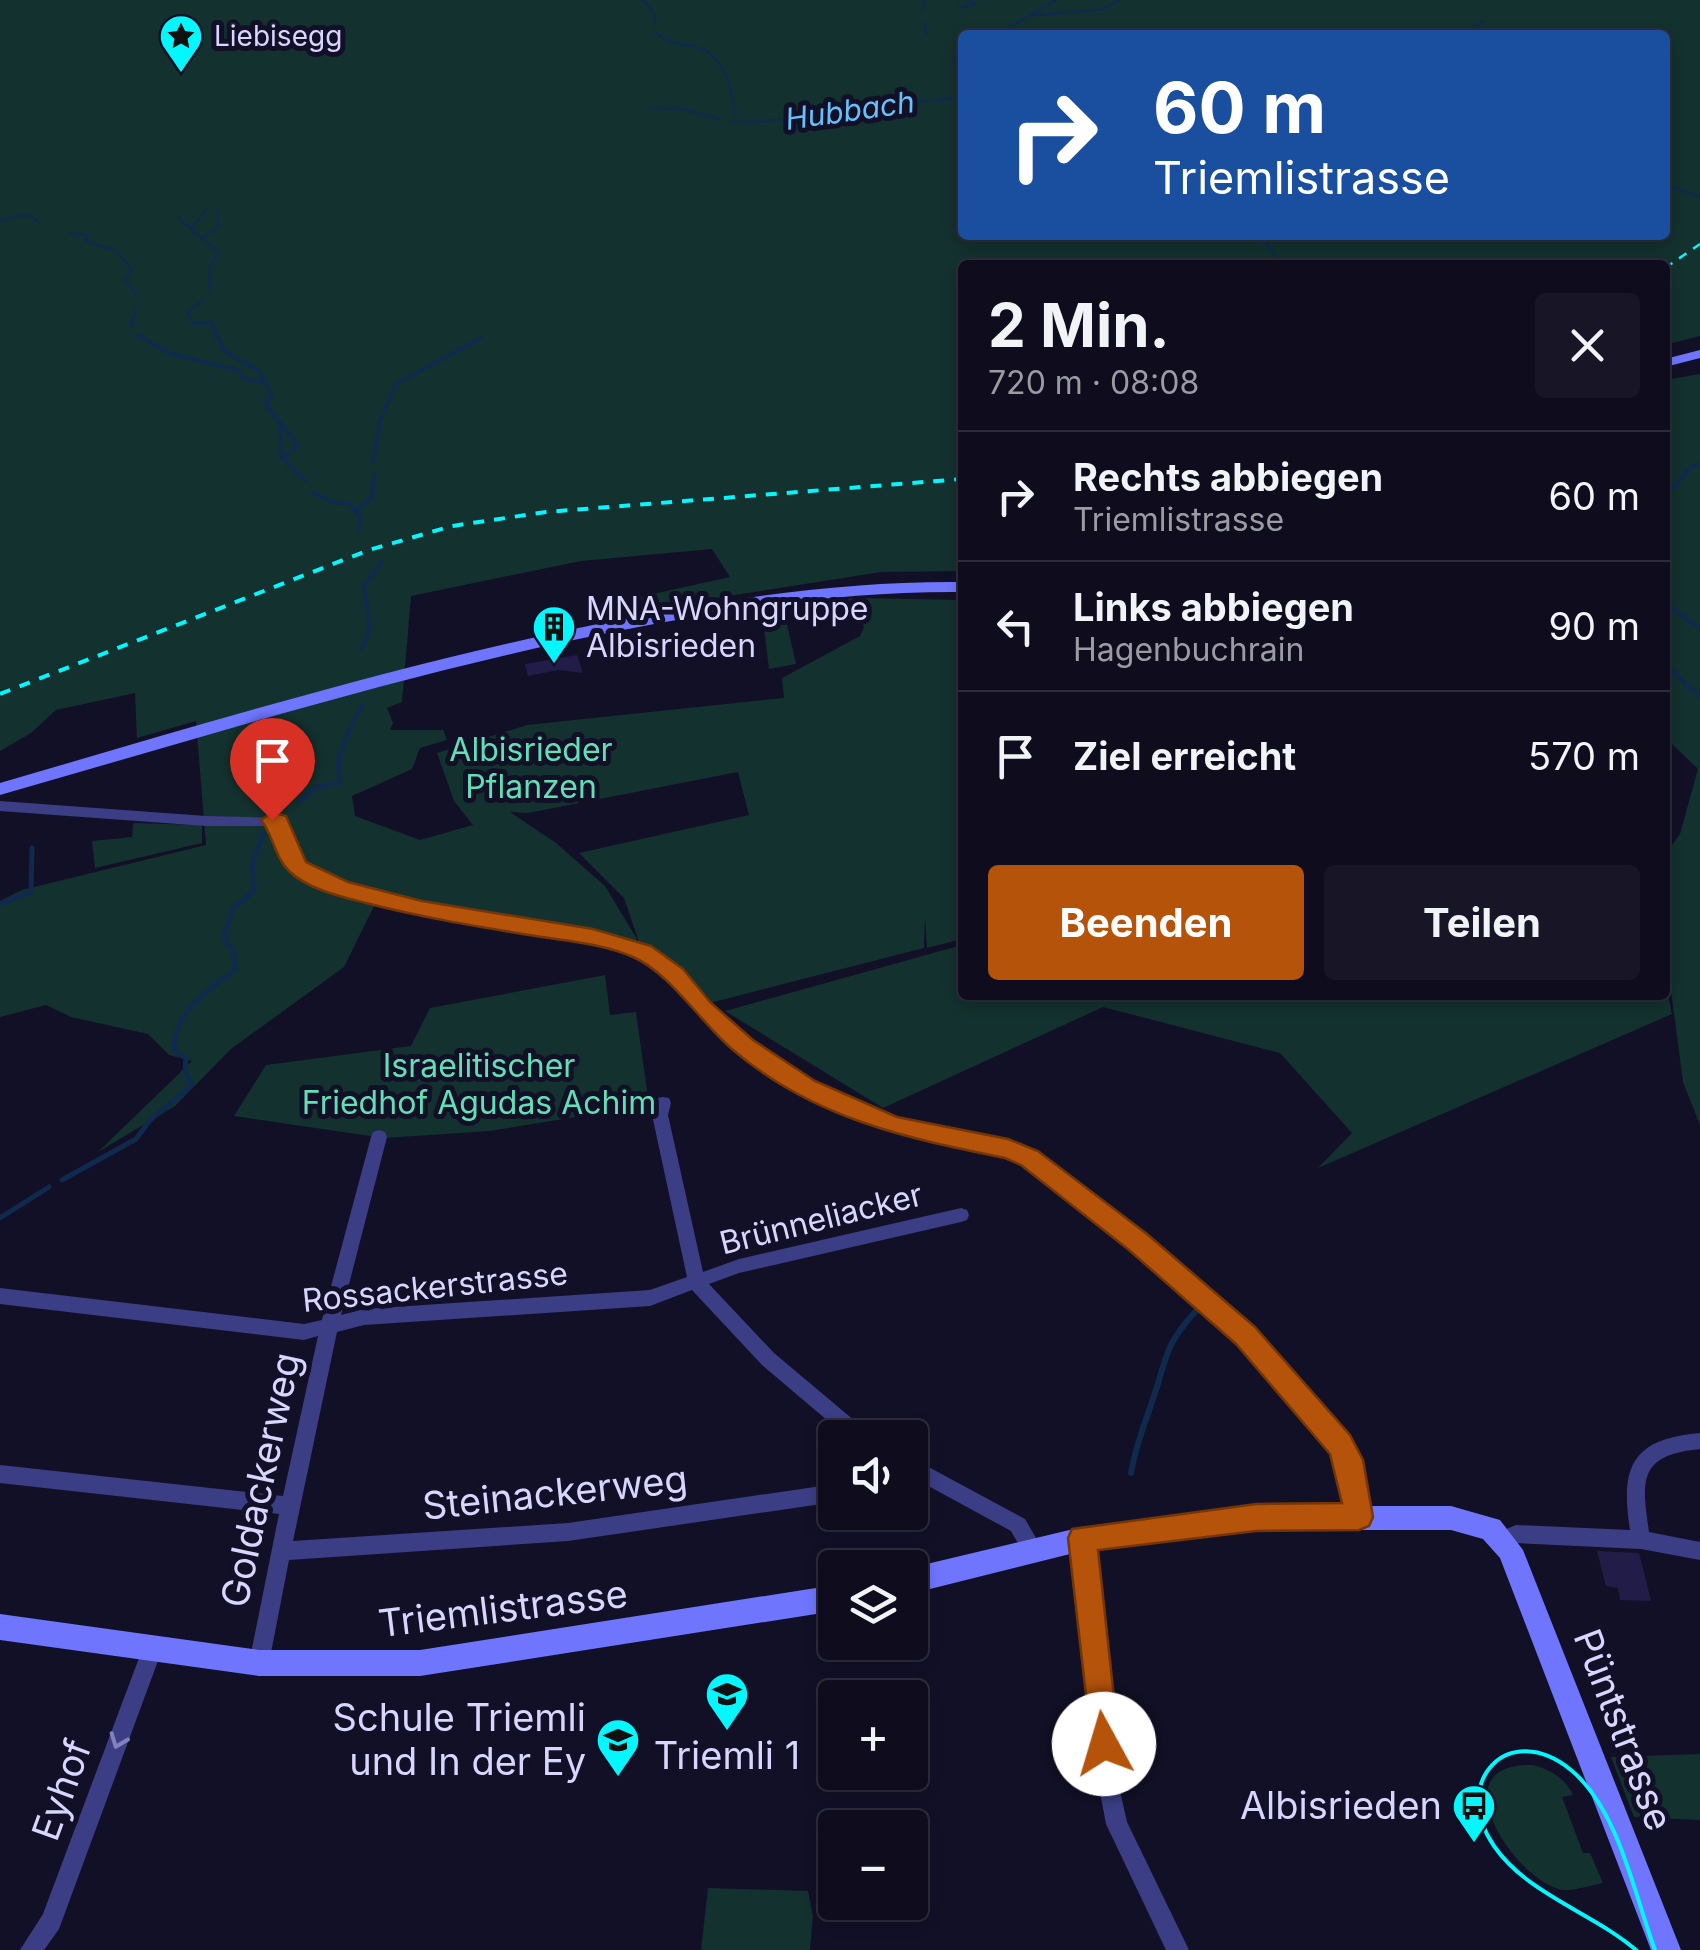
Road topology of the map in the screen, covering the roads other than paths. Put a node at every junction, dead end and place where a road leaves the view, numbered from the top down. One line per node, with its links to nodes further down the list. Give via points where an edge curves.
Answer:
1 (1700, 354): 2 (street)
2 (1670, 362)
3 (958, 587): 4 (street, via 790,594 541,638)
4 (0, 789)
5 (0, 806): 18 (street, via 278,821 298,868 342,889 643,952 744,1046 806,1088 894,1126 1008,1149 1077,1193 1246,1335 1340,1444)
6 (663, 1103): 9 (street, via 660,1115)
7 (379, 1137): 11 (street, Goldackerweg)
8 (961, 1215): 9 (street, Brünneliacker, via 738,1266)
9 (696, 1284): 11 (street, Rossackerstrasse, via 650,1298 364,1317); 12 (street, via 768,1359)
10 (0, 1296): 11 (street, Rossackerstrasse, via 304,1332)
11 (328, 1328): 17 (street, Goldackerweg)
12 (841, 1420)
13 (1700, 1441): 21 (street, via 1662,1446 1641,1464 1634,1495)
14 (0, 1474): 17 (street)
15 (928, 1481): 22 (street, via 1018,1525)
16 (818, 1495): 23 (street, Steinackerweg, via 568,1532)
17 (289, 1506): 23 (street, Goldackerweg)
18 (1359, 1517): 19 (street, via 1256,1518); 20 (street, via 1451,1518 1492,1529)
19 (1082, 1538): 22 (street); 31 (street, via 1117,1824)
20 (1504, 1540): 21 (street, via 1516,1534); 32 (street, Püntstrasse)
21 (1641, 1540): 24 (street)
22 (1033, 1550): 25 (street)
23 (281, 1551): 29 (street, Goldackerweg)
24 (1700, 1551)
25 (928, 1576)
26 (818, 1601): 29 (street, Triemlistrasse, via 420,1663)
27 (0, 1628): 28 (street, Triemlistrasse)
28 (152, 1650): 29 (street, Triemlistrasse); 30 (street, Eyhof, one-way to 30, via 51,1921)
29 (259, 1663)
30 (31, 1950)
31 (1178, 1950)
32 (1666, 1950)

